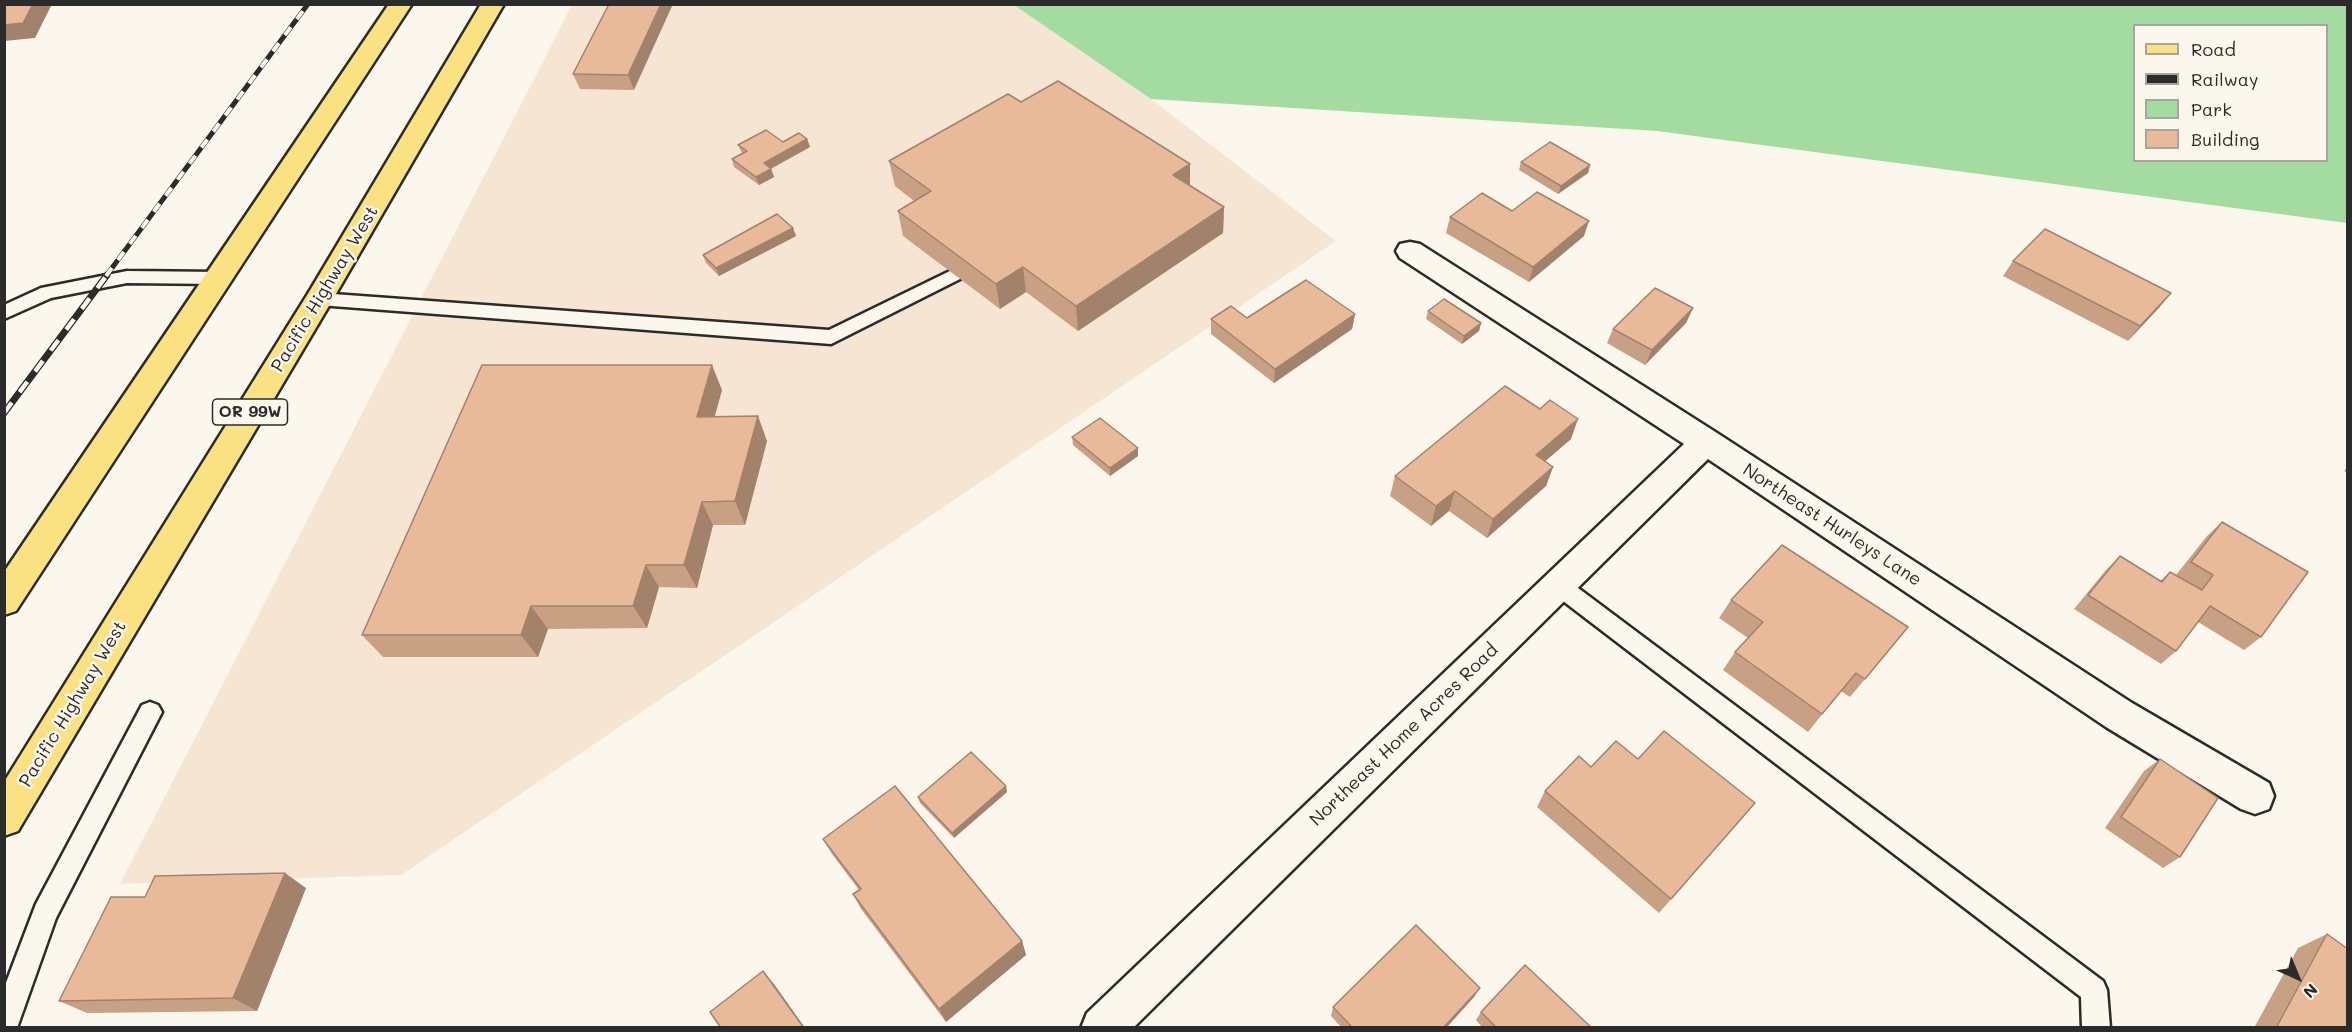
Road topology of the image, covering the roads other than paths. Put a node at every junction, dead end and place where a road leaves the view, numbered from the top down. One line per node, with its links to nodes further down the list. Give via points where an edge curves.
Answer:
1 (402, 4): 5 (main road)
2 (493, 4): 6 (main road, Pacific Highway West / OR 99W)
3 (1410, 251): 8 (street, Northeast Hurleys Lane)
4 (954, 275): 6 (lane, via 831,337)
5 (219, 278): 7 (lane, via 127,277 47,292); 10 (main road)
6 (319, 299): 13 (main road, Pacific Highway West / OR 99W)
7 (4, 313)
8 (1706, 442): 9 (street, Northeast Home Acres Road); 12 (street, Northeast Hurleys Lane, via 2119,715)
9 (1558, 585): 15 (street, Northeast Home Acres Road); 16 (lane, via 2094,990)
10 (4, 601)
11 (150, 712): 14 (lane, via 45,913)
12 (2255, 796)
13 (4, 818)
14 (4, 1026)
15 (1102, 1028)
16 (2096, 1028)

